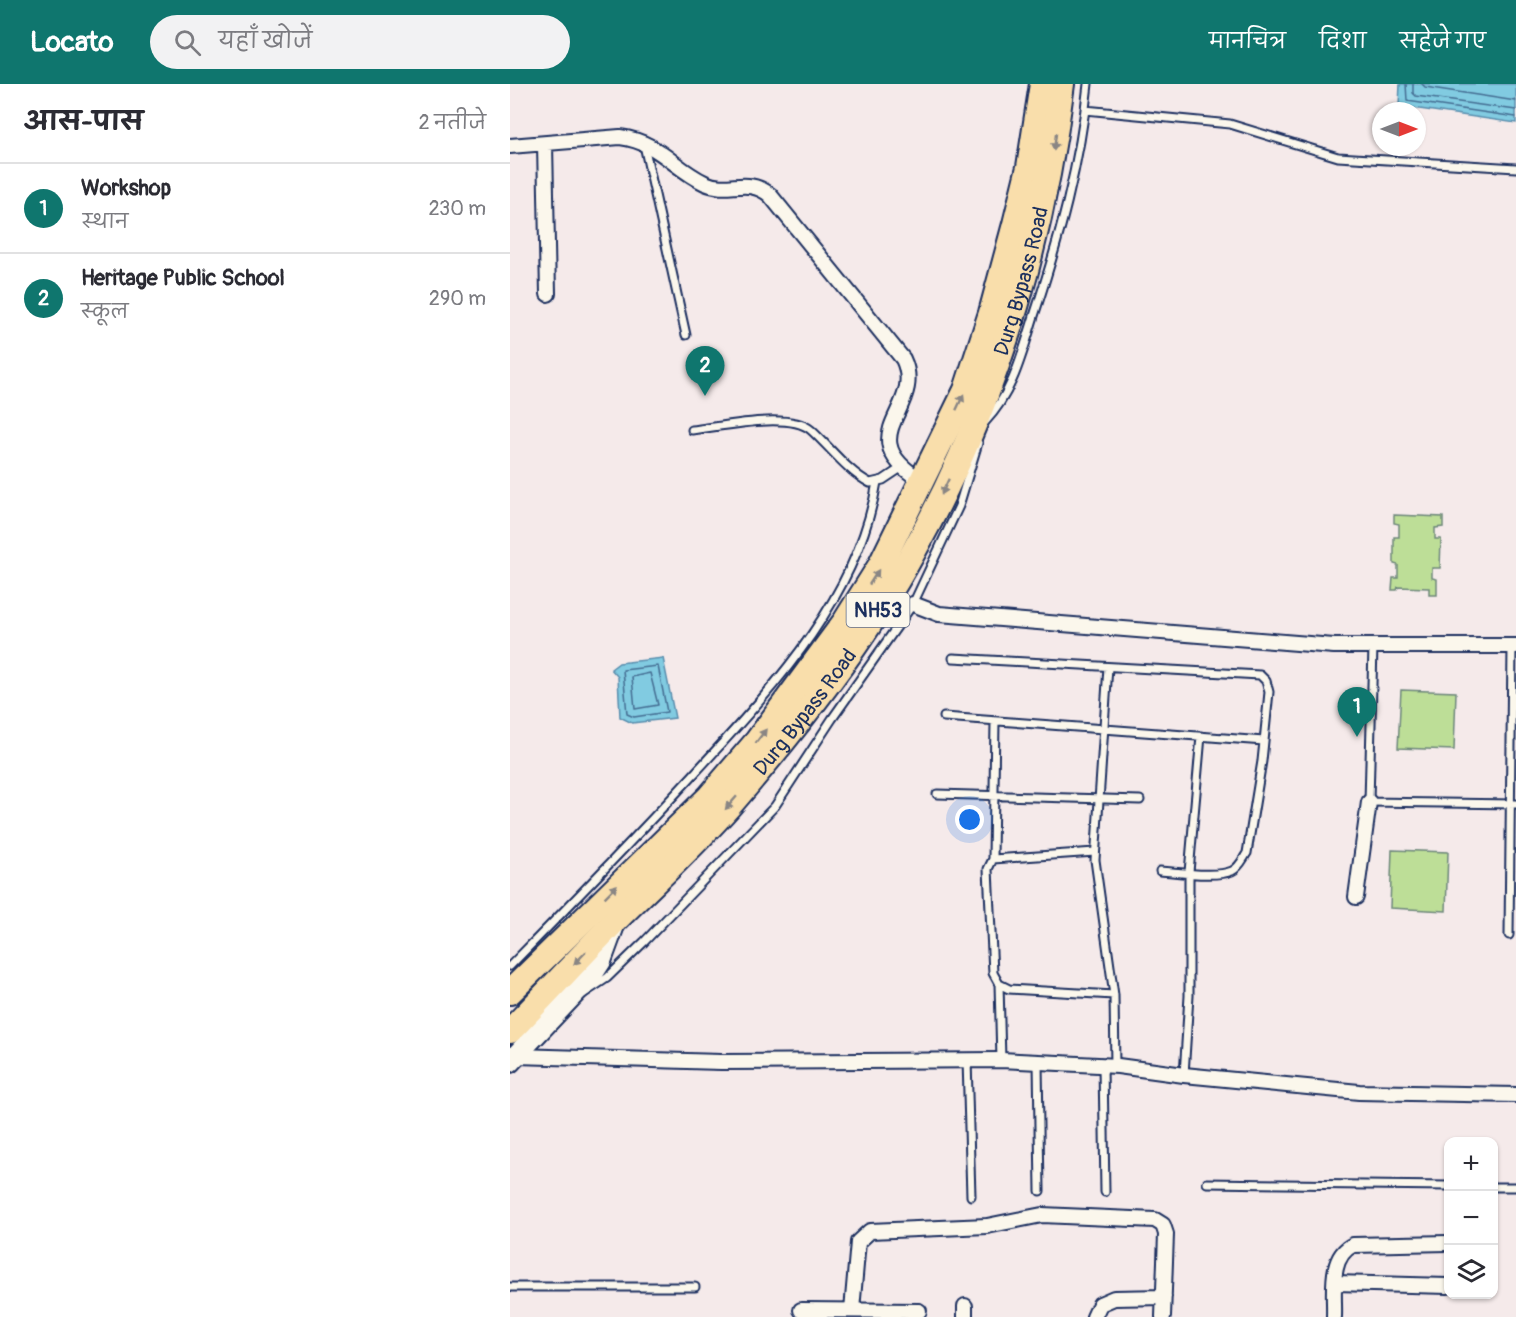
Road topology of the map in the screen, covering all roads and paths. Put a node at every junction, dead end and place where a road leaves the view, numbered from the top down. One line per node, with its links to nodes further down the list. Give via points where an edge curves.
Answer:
1 (1042, 84): 14 (highway, Durg Bypass Road / NH53, one-way to 1, via 966,390 992,313 1029,167)
2 (1062, 84): 11 (highway, Durg Bypass Road / NH53, one-way to 11, via 1053,158 1032,249)
3 (1088, 84): 4 (lane)
4 (1085, 110): 8 (lane, via 1230,124 1338,157); 11 (lane, via 1074,178 1016,374 999,407)
5 (643, 141): 6 (street, via 620,137); 10 (lane); 13 (street, via 704,183 718,187 750,184 770,195 903,359 908,369 907,389 889,438)
6 (545, 144): 7 (street); 9 (street)
7 (510, 146)
8 (1516, 168)
9 (548, 294)
10 (686, 335)
11 (977, 427): 16 (lane, via 959,506); 37 (highway, Durg Bypass Road / NH53, one-way to 37, via 915,550 844,661 729,806)
12 (692, 430): 15 (lane, via 791,421 808,428 863,479)
13 (901, 468): 14 (street); 15 (lane)
14 (922, 481): 41 (highway, Durg Bypass Road / NH53, one-way to 14, via 709,797 757,741 846,620 880,566)
15 (878, 482): 39 (lane, via 855,562 823,619 768,692)
16 (913, 604): 17 (street, via 939,614); 43 (lane, via 775,806 607,978 592,990)
17 (1373, 646): 18 (street); 30 (lane)
18 (1514, 646): 31 (lane)
19 (953, 658): 20 (lane)
20 (1108, 667): 23 (lane); 25 (lane, via 1260,675 1269,692)
21 (944, 717): 22 (lane)
22 (995, 721): 23 (lane); 27 (lane)
23 (1103, 728): 24 (lane); 28 (lane)
24 (1201, 736): 25 (lane); 35 (lane)
25 (1264, 741): 35 (lane, via 1247,853 1241,864 1232,871)
26 (938, 794): 27 (lane)
27 (994, 796): 28 (lane); 33 (lane)
28 (1098, 800): 29 (lane); 32 (lane)
29 (1140, 800)
30 (1369, 802): 31 (lane); 36 (street)
31 (1513, 804): 38 (lane)
32 (1095, 852): 33 (lane); 42 (lane)
33 (993, 859): 40 (lane, via 988,869 992,962)
34 (1160, 871): 35 (lane)
35 (1190, 872): 50 (lane)
36 (1356, 897)
37 (616, 920): 43 (street, via 602,961); 44 (highway, Durg Bypass Road / NH53, one-way to 44)
38 (1509, 935)
39 (510, 966)
40 (999, 984): 42 (lane, via 1030,991); 47 (lane)
41 (510, 992)
42 (1114, 995): 49 (lane)
43 (568, 1000): 45 (street)
44 (510, 1032)
45 (513, 1059): 46 (street)
46 (967, 1060): 47 (street); 58 (lane)
47 (1001, 1060): 48 (street)
48 (1038, 1063): 49 (street); 56 (lane)
49 (1109, 1066): 50 (street); 57 (lane)
50 (1184, 1075): 51 (street, via 1359,1092)
51 (1516, 1095)
52 (1207, 1183): 53 (lane)
53 (1444, 1186)
54 (1498, 1187): 55 (lane)
55 (1516, 1187)
56 (1040, 1191)
57 (1105, 1192)
58 (971, 1196)
59 (1444, 1243): 60 (street, via 1353,1245 1339,1256)
60 (1335, 1283): 61 (street); 70 (street)
61 (1444, 1286)
62 (510, 1287): 63 (lane)
63 (694, 1287)
64 (1164, 1297): 66 (street, via 1163,1225 1155,1220 1042,1215 987,1226 870,1231 858,1242); 68 (street, via 1114,1298 1100,1304); 69 (street)
65 (801, 1310): 66 (street)
66 (852, 1310): 67 (street)
67 (919, 1311)
68 (1094, 1317)
69 (1163, 1317)
70 (1334, 1317)

